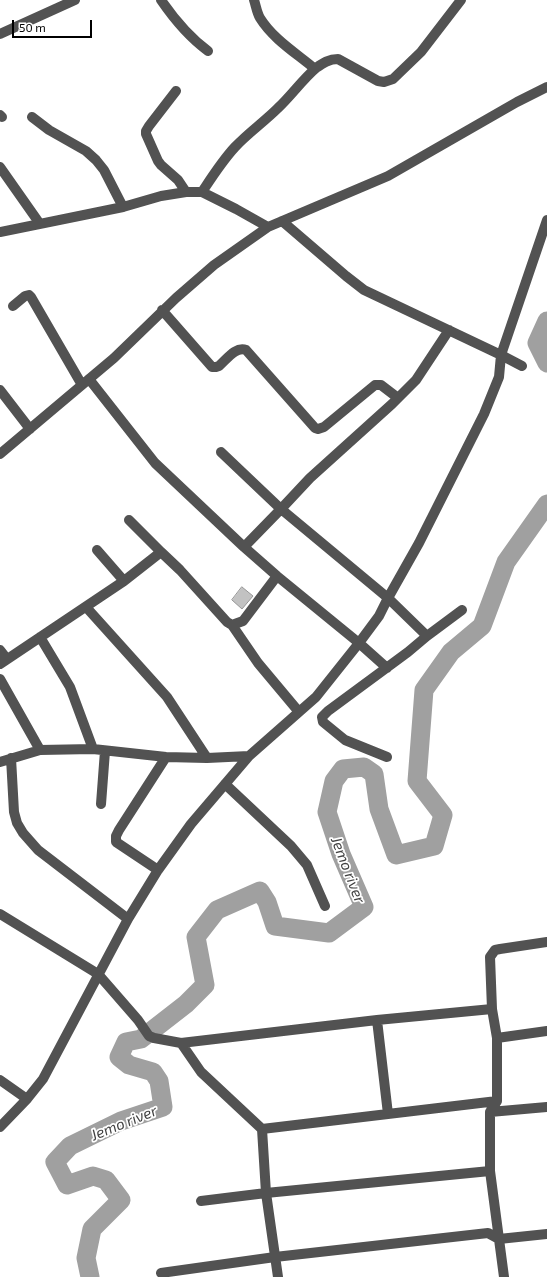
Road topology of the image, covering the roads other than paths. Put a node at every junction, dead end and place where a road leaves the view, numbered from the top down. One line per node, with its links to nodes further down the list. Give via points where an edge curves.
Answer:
1 (75, 0): 5 (street)
2 (161, 0): 6 (street, via 194,41)
3 (254, 0): 7 (street, via 259,17 269,30)
4 (461, 0): 7 (street, via 422,52 393,79 384,82 372,79 338,59 326,61)
5 (1, 32)
6 (208, 51)
7 (315, 69): 13 (street, via 277,109 234,147)
8 (547, 87): 16 (street, via 388,176)
9 (176, 91): 12 (street, via 149,126 146,134 158,161 178,180)
10 (32, 117): 14 (street, via 96,160)
11 (0, 167): 17 (street)
12 (186, 192): 13 (street); 14 (street)
13 (202, 192): 18 (street)
14 (123, 207): 17 (street)
15 (547, 220): 23 (street)
16 (282, 221): 18 (street); 22 (street, via 364,290)
17 (40, 224): 19 (street)
18 (268, 227): 21 (street, via 214,265)
19 (0, 232)
20 (13, 306): 25 (street, via 29,295)
21 (162, 310): 25 (street); 27 (street, via 212,367 219,366 237,350 246,350 315,428 324,427 375,385 381,385)
22 (449, 330): 23 (street); 27 (street, via 416,380)
23 (501, 355): 24 (street); 38 (street, via 499,377 484,414 419,543)
24 (522, 366)
25 (86, 382): 28 (street); 33 (street, via 155,463)
26 (0, 390): 28 (street)
27 (398, 398): 31 (street, via 310,478)
28 (30, 429): 30 (street)
29 (221, 452): 31 (street)
30 (0, 454)
31 (281, 509): 33 (street); 38 (street)
32 (129, 520): 35 (street)
33 (244, 547): 36 (street)
34 (97, 550): 37 (street)
35 (161, 552): 37 (street); 41 (street)
36 (277, 576): 41 (street, via 243,621); 44 (street)
37 (124, 581): 39 (street)
38 (388, 598): 42 (street); 44 (street, via 379,616)
39 (86, 607): 43 (street); 57 (street, via 167,697)
40 (462, 610): 42 (street)
41 (232, 625): 49 (street, via 258,664)
42 (427, 636): 47 (street)
43 (40, 637): 46 (street); 50 (street, via 70,687)
44 (359, 643): 47 (street); 49 (street, via 316,697)
45 (0, 650): 46 (street)
46 (3, 661)
47 (387, 668): 55 (street, via 328,711 321,719 345,740)
48 (0, 679): 51 (street)
49 (299, 712): 53 (street)
50 (92, 749): 51 (street); 52 (street)
51 (40, 750): 56 (street)
52 (105, 751): 54 (street); 60 (street)
53 (249, 756): 57 (street); 59 (street)
54 (166, 757): 57 (street); 61 (street, via 115,839)
55 (387, 757)
56 (11, 758): 58 (street); 64 (street, via 14,812 23,833 38,850)
57 (207, 758)
58 (0, 762)
59 (225, 784): 61 (street, via 191,824); 62 (street, via 291,846 307,865)
60 (101, 804)
61 (158, 870): 64 (street)
62 (325, 906)
63 (0, 914): 66 (street)
64 (128, 919): 66 (street)
65 (547, 942): 67 (street, via 495,950 490,957)
66 (98, 974): 71 (street, via 149,1036); 73 (street, via 43,1079)
67 (492, 1009): 68 (street); 70 (street)
68 (377, 1020): 71 (street); 77 (street)
69 (547, 1032): 70 (street)
70 (498, 1038): 74 (street)
71 (181, 1043): 79 (street, via 201,1072)
72 (0, 1080): 73 (street)
73 (27, 1099): 78 (street)
74 (497, 1102): 76 (street); 77 (street)
75 (547, 1107): 76 (street)
76 (490, 1112): 80 (street)
77 (388, 1114): 79 (street)
78 (0, 1127)
79 (262, 1129): 81 (street)
80 (490, 1170): 81 (street); 84 (street)
81 (266, 1193): 82 (street); 85 (street)
82 (202, 1201)
83 (547, 1234): 84 (street)
84 (499, 1239): 85 (street, via 488,1233); 88 (street)
85 (275, 1257): 86 (street); 87 (street)
86 (161, 1273)
87 (278, 1277)
88 (504, 1277)

